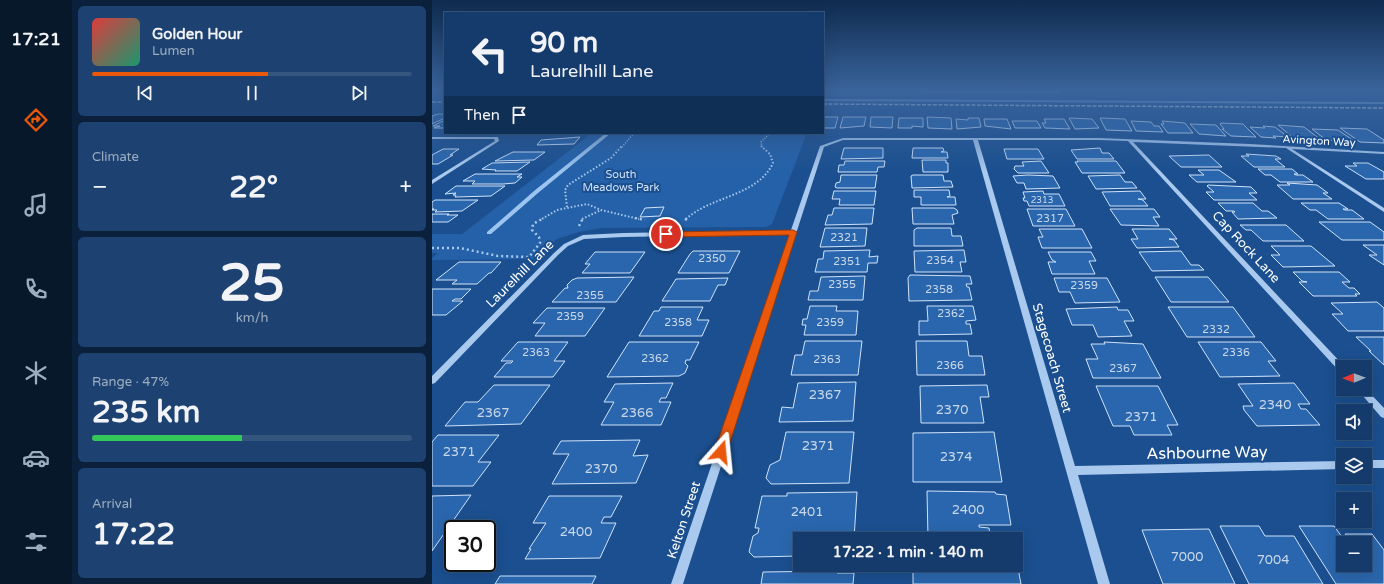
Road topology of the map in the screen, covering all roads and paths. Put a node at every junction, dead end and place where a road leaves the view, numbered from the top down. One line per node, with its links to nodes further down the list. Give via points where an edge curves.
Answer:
1 (633, 134): 10 (path, via 611,158 568,185 565,190)
2 (769, 134): 13 (path, via 761,142 761,146 770,154 772,160 769,171 761,182 702,207)
3 (432, 138): 9 (street, via 496,138 497,141)
4 (975, 139): 5 (street, Avington Way); 6 (street, Avington Way, via 843,138); 25 (street, Stagecoach Street)
5 (1130, 141): 7 (street, Avington Way); 18 (street, Cap Rock Lane)
6 (822, 146): 14 (street, Kelton Street)
7 (1288, 148): 8 (street, Avington Way); 12 (street)
8 (1384, 153)
9 (432, 182)
10 (567, 207)
11 (601, 210): 15 (path, via 586,216 579,223)
12 (1384, 210)
13 (682, 223)
14 (793, 232): 15 (street, Laurelhill Lane); 26 (street, Kelton Street)
15 (583, 237): 19 (street, Laurelhill Lane, via 566,245 556,254)
16 (432, 248): 17 (path, via 460,248 498,256)
17 (529, 258)
18 (1336, 362)
19 (432, 381)
20 (1367, 396): 21 (street)
21 (1384, 414)
22 (1372, 464): 23 (street)
23 (1384, 464)
24 (1336, 465): 25 (street, Ashbourne Way)
25 (1071, 471): 27 (street, Stagecoach Street)
26 (677, 584)
27 (1104, 584)

